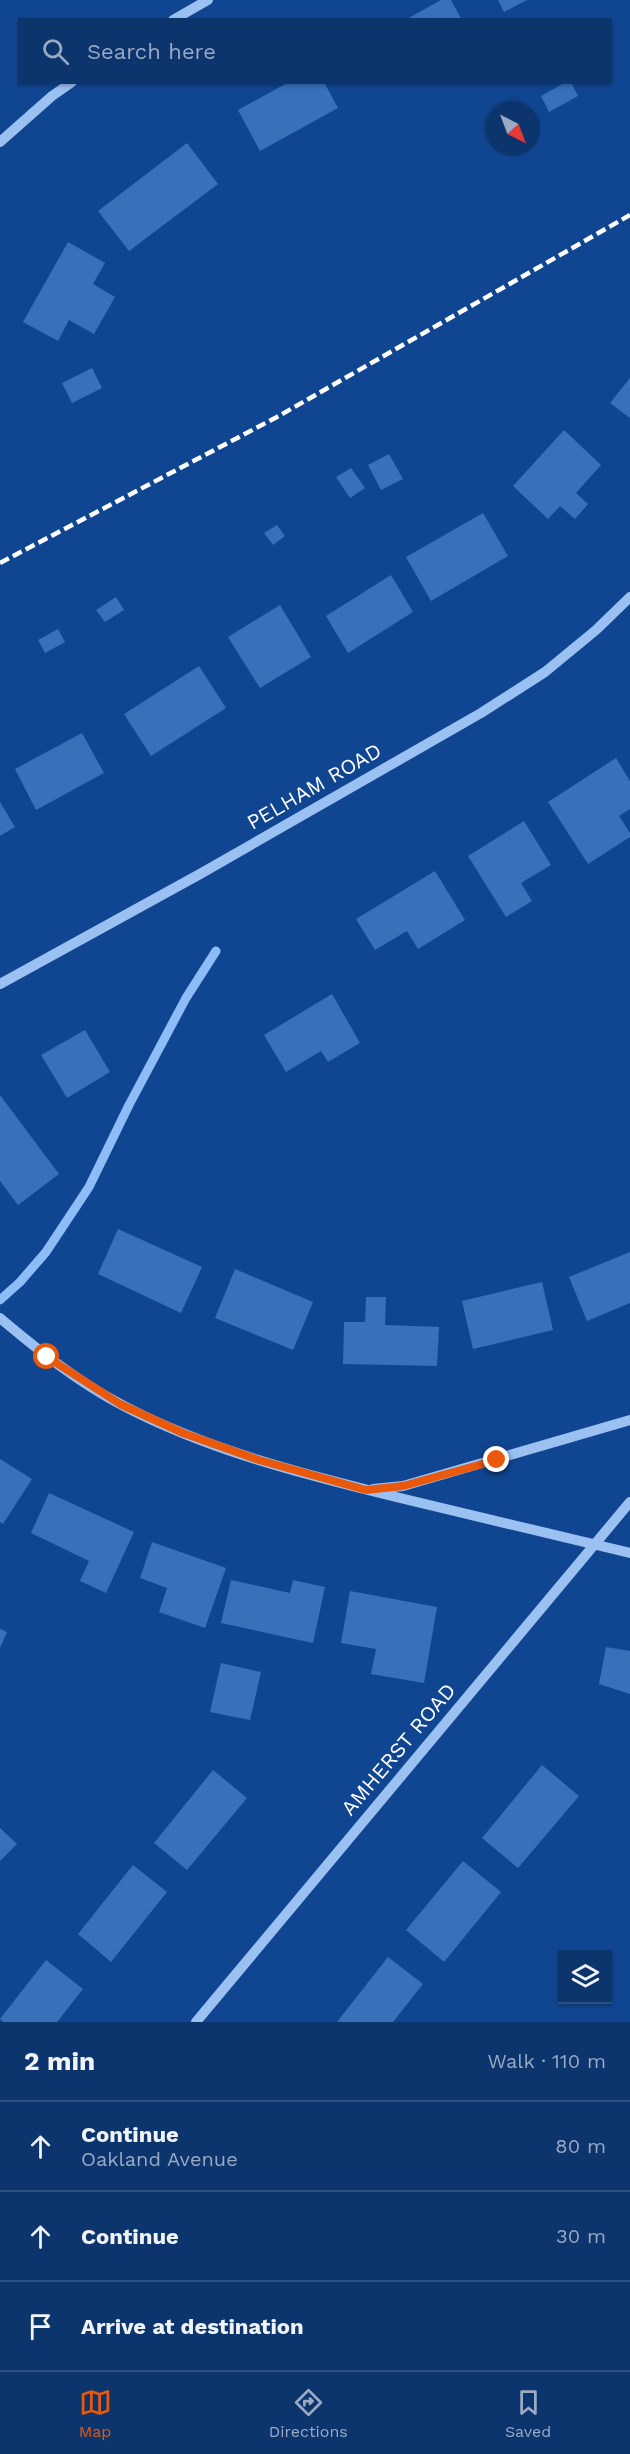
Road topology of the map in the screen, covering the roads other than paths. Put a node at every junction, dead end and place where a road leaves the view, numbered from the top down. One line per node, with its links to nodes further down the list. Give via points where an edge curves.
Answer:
1 (208, 0): 2 (street)
2 (176, 18)
3 (69, 84): 4 (street)
4 (0, 142)
5 (630, 597): 6 (street, PELHAM ROAD, via 545,672 481,713)
6 (0, 984)
7 (0, 1318): 9 (street, via 47,1357 120,1404 183,1433 248,1456)
8 (630, 1420): 9 (street, via 403,1486)
9 (366, 1490): 11 (street)
10 (630, 1502): 11 (street, AMHERST ROAD)
11 (594, 1545): 12 (street); 13 (street, AMHERST ROAD)
12 (630, 1553)
13 (196, 2022)

